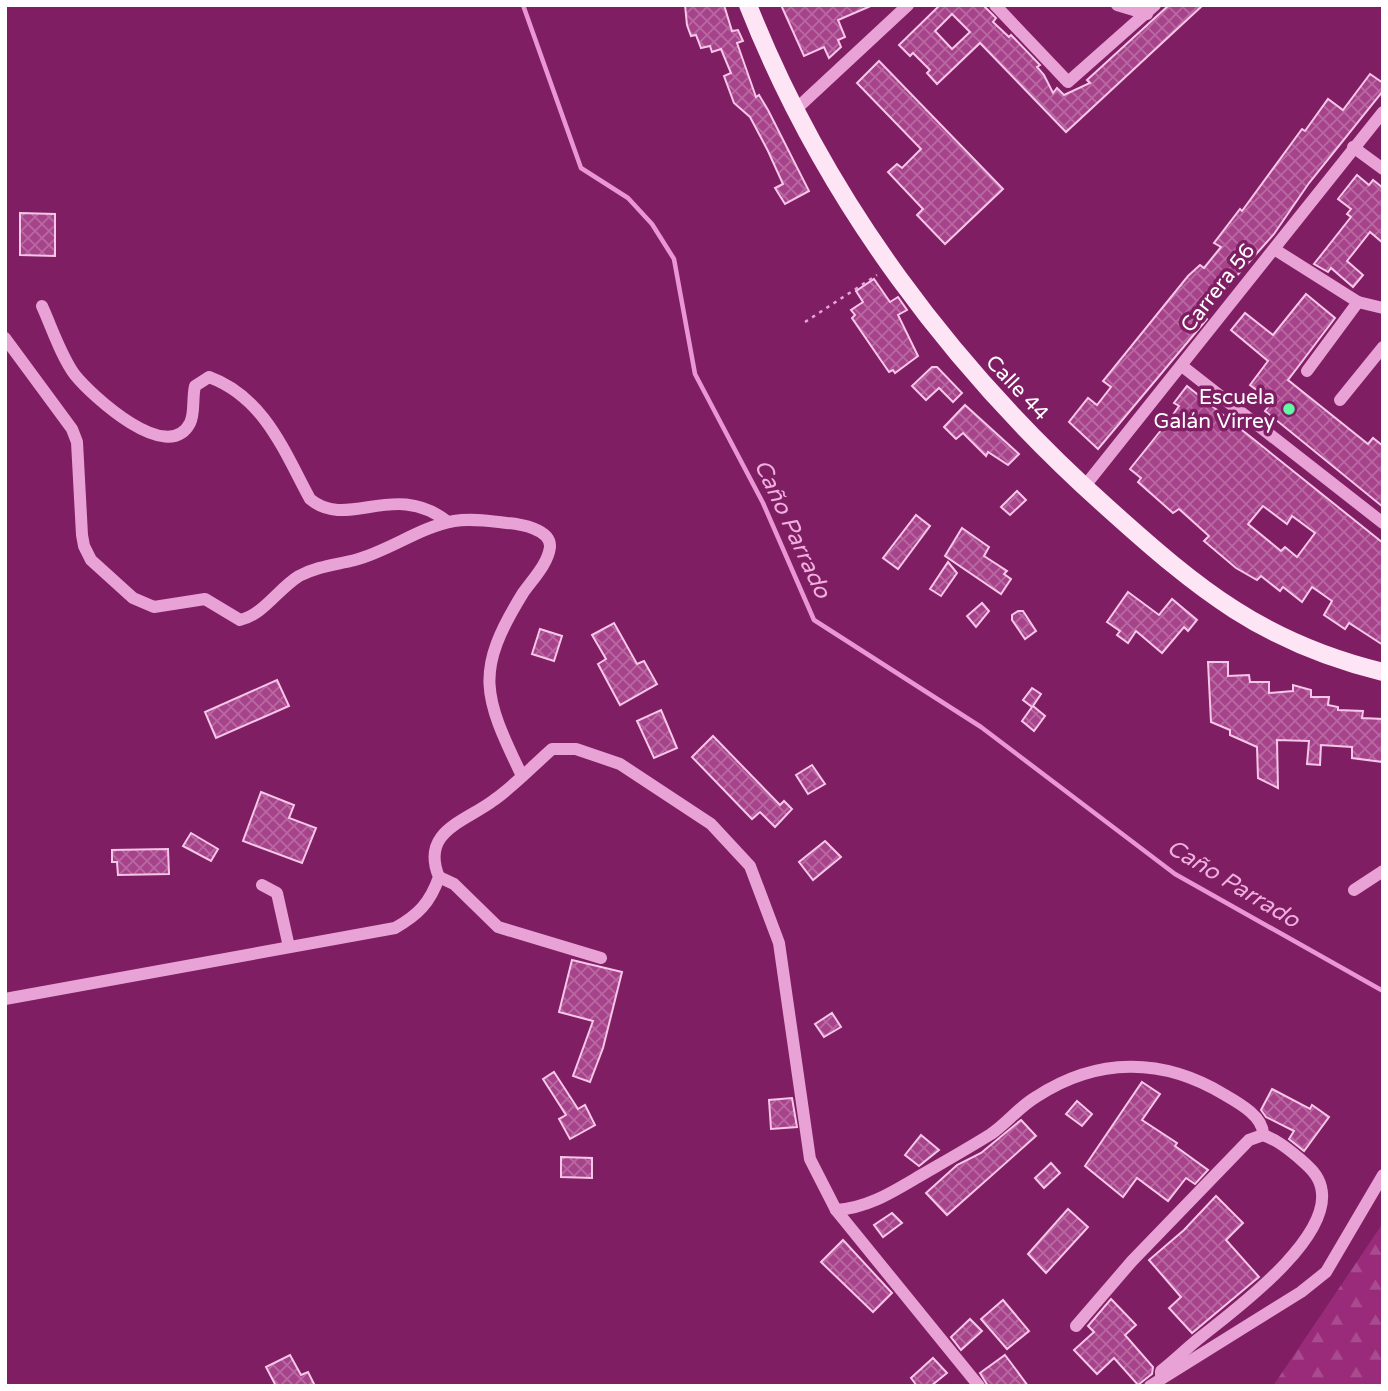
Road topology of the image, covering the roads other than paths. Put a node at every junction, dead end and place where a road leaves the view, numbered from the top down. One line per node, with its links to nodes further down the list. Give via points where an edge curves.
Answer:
1 (908, 5): 6 (street)
2 (995, 5): 5 (street, via 1068,82)
3 (1117, 5): 5 (street)
4 (749, 6): 6 (main road, Calle 44)
5 (1151, 10)
6 (794, 111): 19 (main road, Calle 44, via 839,191 954,352)
7 (1383, 112): 8 (street, Carrera 56)
8 (1353, 147): 9 (street); 10 (street, Carrera 56)
9 (1383, 169)
10 (1273, 249): 11 (street); 16 (street, Carrera 56)
11 (1358, 302): 13 (street); 17 (street)
12 (42, 306): 20 (street, via 74,373 92,393 144,432 155,437 179,435 194,414 195,386 209,377 233,388 253,405 281,441 317,505 336,510 391,502 421,506)
13 (1383, 308)
14 (5, 338): 20 (street, via 77,442 87,552 124,592 144,604 162,607 205,599 235,618 245,619 299,576 330,563 354,560)
15 (1383, 347): 18 (street)
16 (1182, 366): 19 (street, Carrera 56); 21 (street)
17 (1307, 371)
18 (1340, 400)
19 (1084, 487): 22 (main road, Calle 44, via 1175,569 1238,614 1307,648)
20 (447, 522): 23 (street, via 510,523 531,527 549,540 543,564 491,652 489,687 500,731)
21 (1383, 523)
22 (1383, 672)
23 (522, 776): 25 (street, via 494,800 448,828 436,845 432,862); 33 (street, via 552,750 576,749 621,764 711,824 750,866 779,943 810,1159)
24 (1383, 871): 27 (street)
25 (439, 877): 28 (street, via 432,898 416,916 395,928); 29 (street, via 504,930)
26 (262, 885): 28 (street, via 277,893)
27 (1354, 890)
28 (289, 947): 30 (street)
29 (601, 958)
30 (5, 999)
31 (1263, 1135): 33 (street, via 1262,1125 1244,1108 1197,1080 1148,1065 1104,1068 1036,1096 994,1132 898,1189 859,1209); 34 (street, via 1249,1140); 35 (street, via 1282,1143 1314,1172 1322,1205 1277,1275 1189,1345 1161,1371)
32 (1383, 1175): 35 (street, via 1326,1272)
33 (835, 1210): 36 (street)
34 (1076, 1326)
35 (1156, 1382)
36 (979, 1386)

